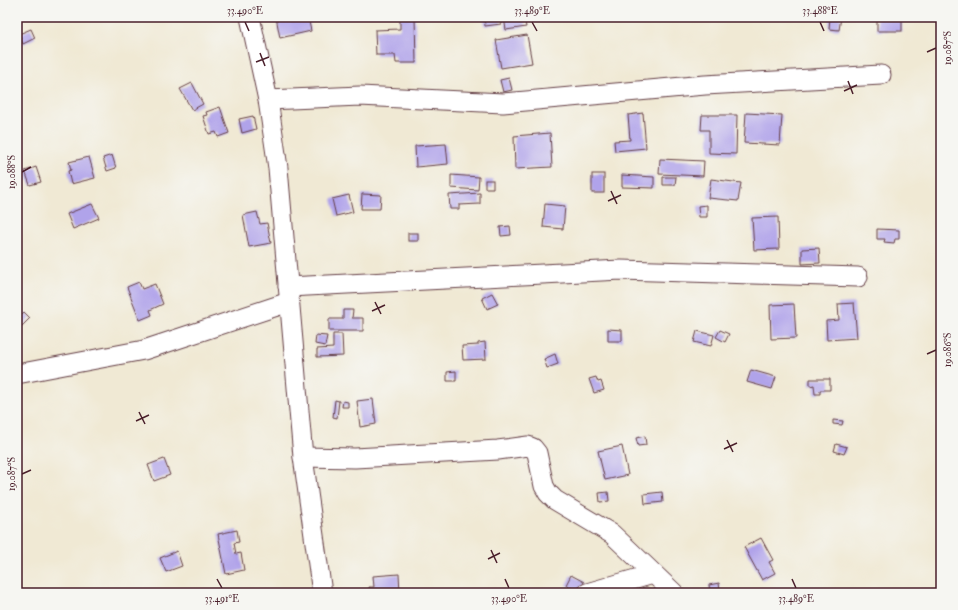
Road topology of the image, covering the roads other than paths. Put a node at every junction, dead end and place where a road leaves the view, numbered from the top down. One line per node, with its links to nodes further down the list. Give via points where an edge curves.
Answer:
1 (250, 17): 3 (street)
2 (881, 74): 3 (street, via 705,85 503,103 360,96)
3 (268, 100): 5 (street, via 278,168)
4 (858, 277): 5 (street, via 621,270)
5 (288, 294): 6 (street, via 144,350); 7 (street)
6 (17, 374)
7 (303, 457): 8 (street, via 355,458 528,446 537,453 544,486 548,493 555,500 612,534); 9 (street)
8 (653, 574): 10 (street); 11 (street)
9 (322, 593)
10 (588, 593)
11 (674, 593)

